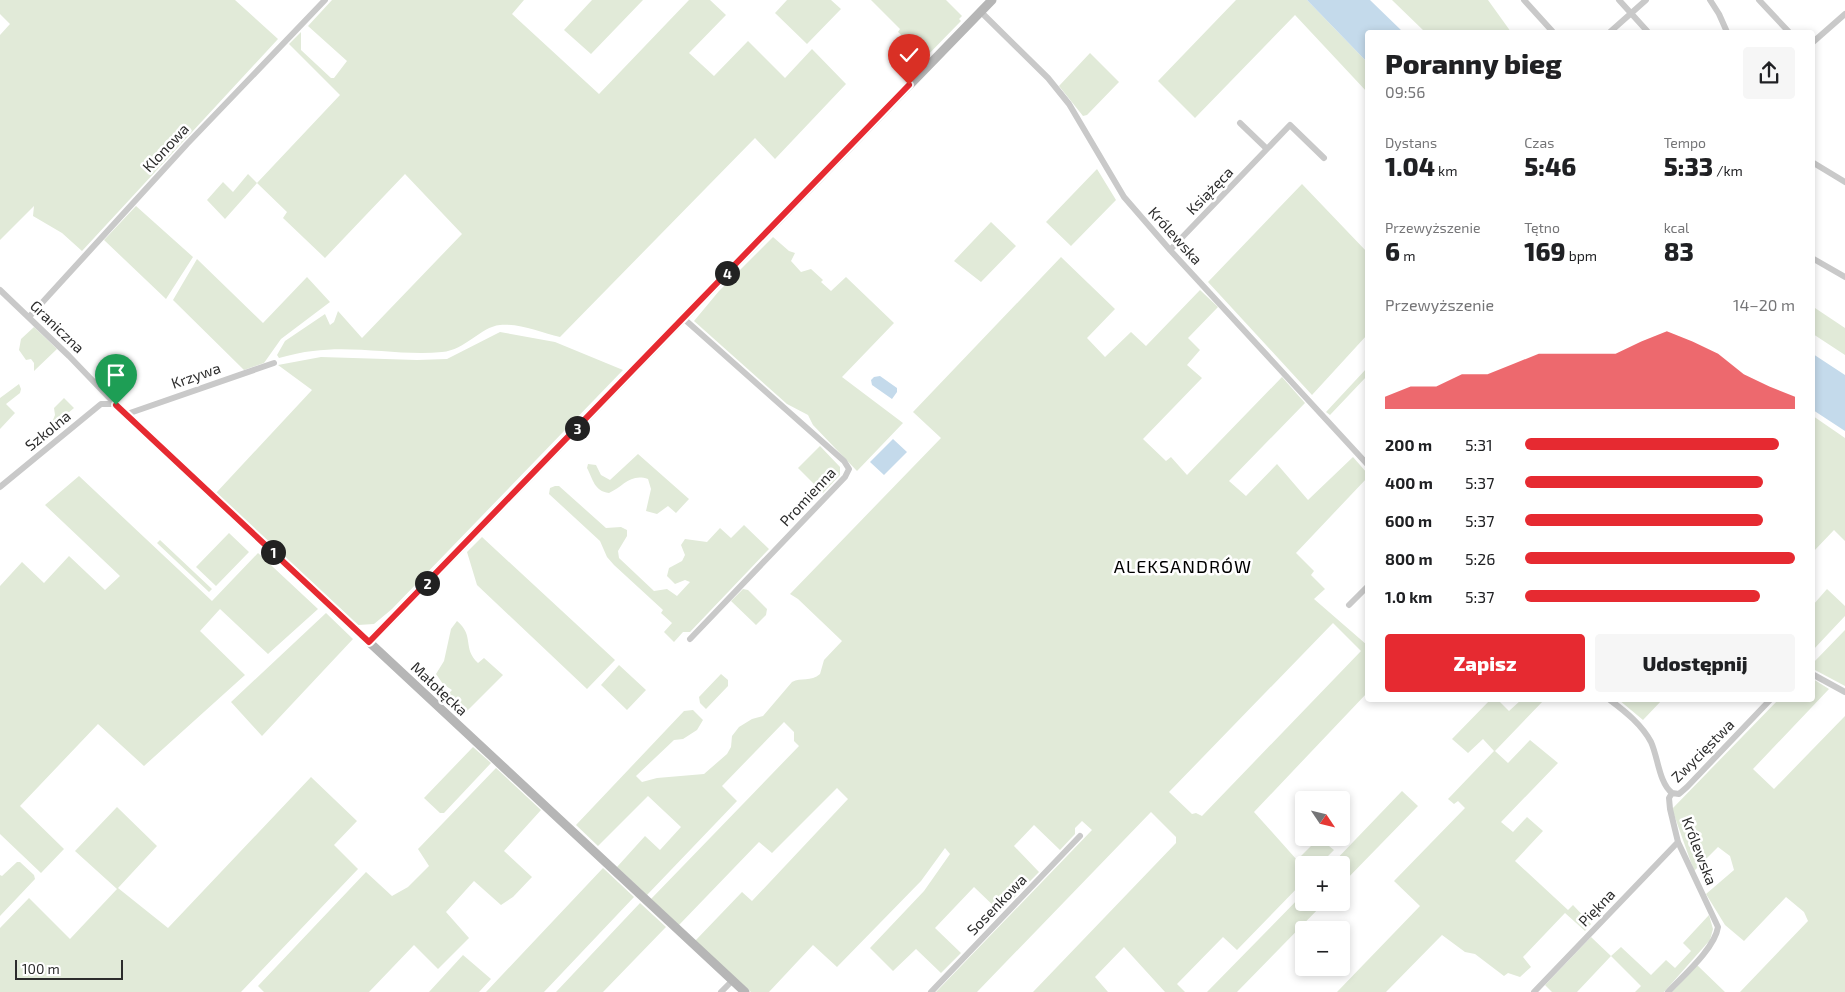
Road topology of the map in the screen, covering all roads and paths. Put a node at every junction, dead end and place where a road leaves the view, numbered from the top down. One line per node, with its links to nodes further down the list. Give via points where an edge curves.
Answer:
1 (324, 0): 28 (street, Klonowa, via 186,144)
2 (992, 0): 8 (street)
3 (1524, 0): 11 (street)
4 (1619, 0): 9 (street)
5 (1646, 0): 9 (street)
6 (1710, 0): 14 (street)
7 (1759, 0): 15 (street)
8 (981, 12): 24 (street, Królewska, via 1048,78 1088,133 1121,192); 29 (street)
9 (1632, 14): 12 (street); 13 (street)
10 (1845, 14): 16 (street)
11 (1551, 30)
12 (1612, 30)
13 (1646, 30)
14 (1726, 30)
15 (1787, 30)
16 (1815, 40)
17 (1240, 123): 18 (street)
18 (1267, 149): 19 (street, Książęca, via 1290,125); 24 (street, Książęca)
19 (1324, 158)
20 (1815, 164): 22 (street)
21 (1845, 172): 22 (street)
22 (1838, 178): 23 (street)
23 (1845, 182)
24 (1170, 250): 33 (street, Królewska)
25 (1815, 260): 26 (street)
26 (1845, 277)
27 (0, 290): 28 (street, Graniczna)
28 (29, 317): 31 (street, Graniczna)
29 (684, 318): 37 (street, Promienna, via 844,461 849,469 845,477); 38 (street)
30 (274, 363): 32 (street, Krzywa)
31 (116, 405): 32 (street, Małołęcka); 34 (street, Szkolna, via 101,404)
32 (126, 414): 38 (street, Małołęcka)
33 (1365, 463)
34 (0, 487)
35 (1365, 589): 36 (street)
36 (1349, 605)
37 (690, 639)
38 (369, 642): 46 (street, Małołęcka)
39 (1815, 676): 40 (street)
40 (1845, 692)
41 (1612, 702): 43 (street, Królewska, via 1646,734 1656,753 1664,782)
42 (1768, 702): 43 (street, Zwycięstwa, via 1687,787 1679,794)
43 (1672, 793): 45 (street, Królewska, via 1670,809)
44 (1080, 836): 49 (street, Sosenkowa)
45 (1678, 842): 50 (street, Piękna); 51 (street, Królewska, via 1718,927 1713,941)
46 (732, 980): 47 (street); 48 (street, Małołęcka)
47 (721, 992)
48 (745, 992)
49 (931, 992)
50 (1534, 992)
51 (1668, 992)

